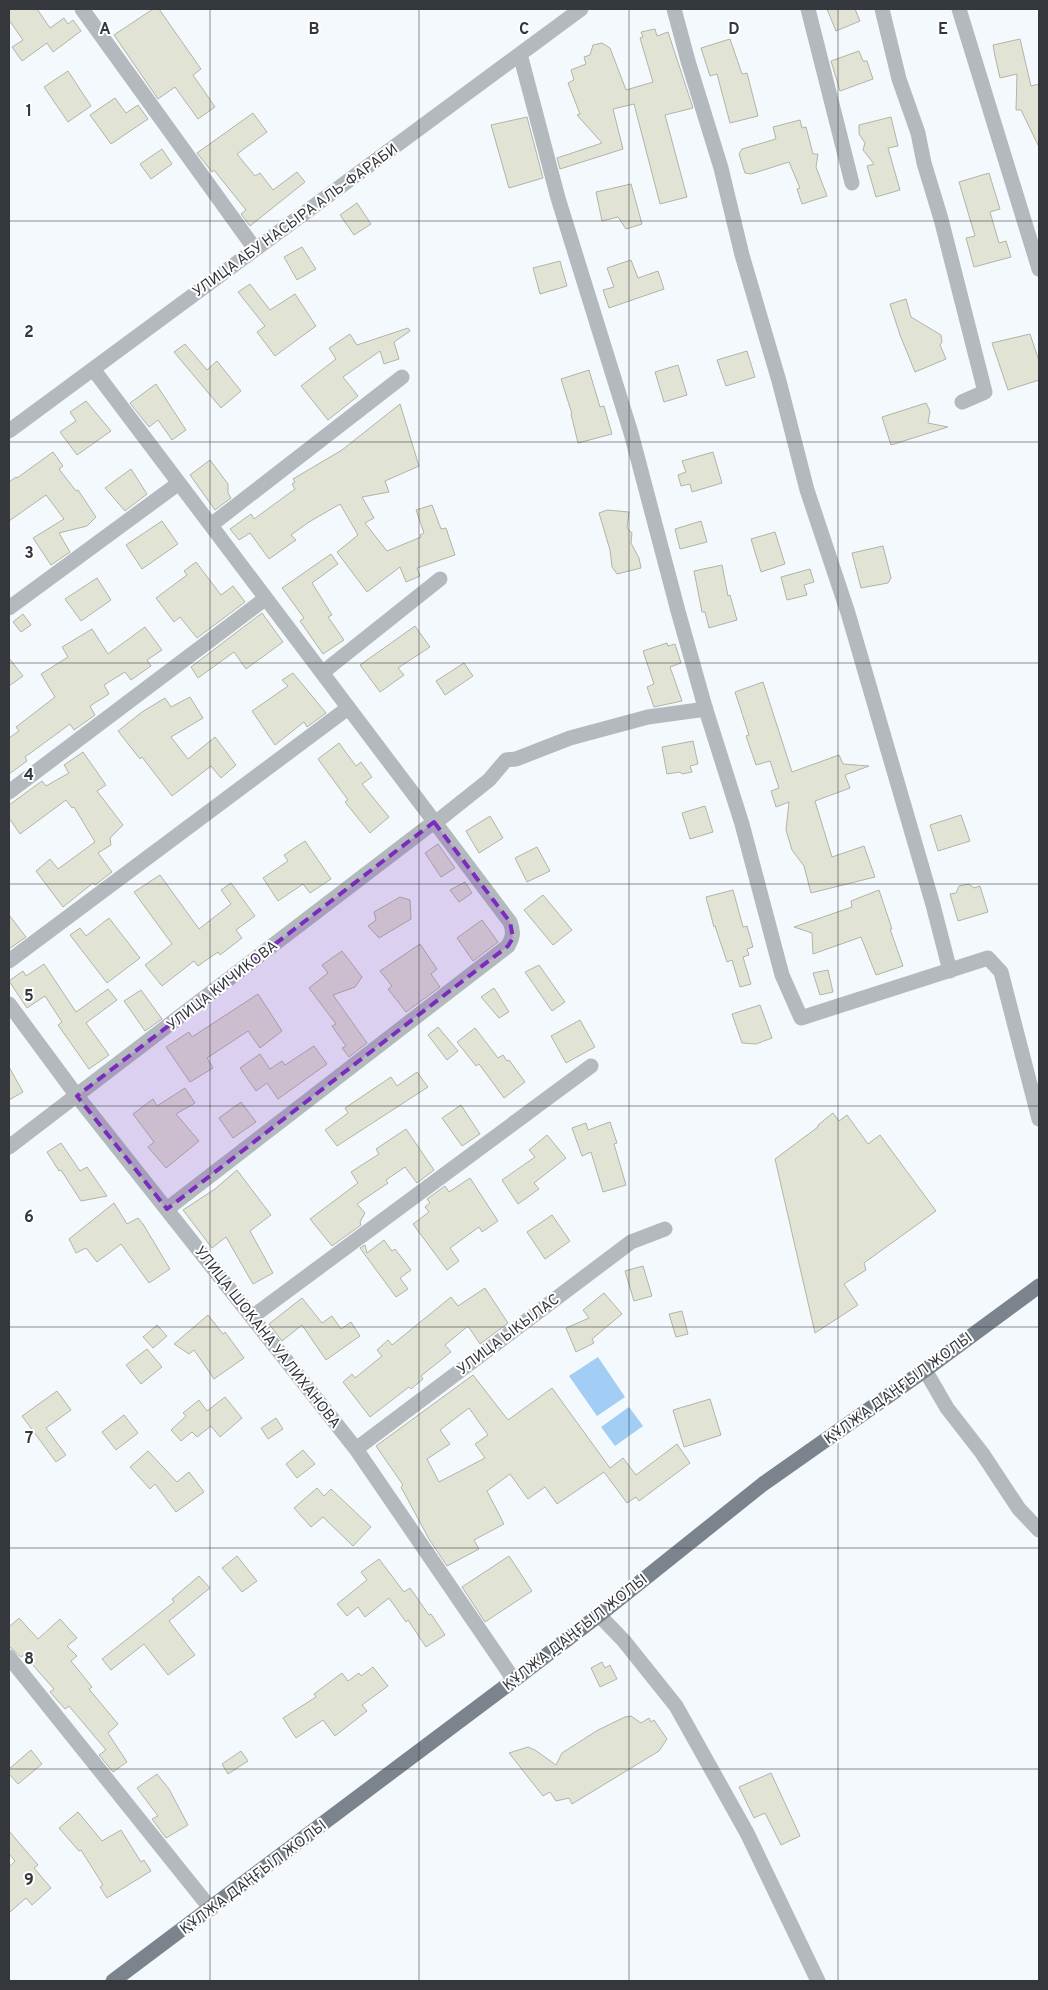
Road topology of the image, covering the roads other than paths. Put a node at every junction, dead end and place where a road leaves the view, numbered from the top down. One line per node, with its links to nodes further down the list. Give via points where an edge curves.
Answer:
1 (82, 9): 9 (street)
2 (581, 9): 7 (street, УЛИЦА АБУ НАСЫРА АЛЬ-ФАРАБИ)
3 (674, 9): 26 (street, via 721,168 807,490 848,613)
4 (808, 9): 8 (street)
5 (882, 9): 13 (street, via 899,79 918,133 985,392)
6 (959, 9): 10 (street)
7 (520, 54): 9 (street, УЛИЦА АБУ НАСЫРА АЛЬ-ФАРАБИ); 22 (street, via 558,198 631,433)
8 (852, 183)
9 (254, 249): 11 (street, УЛИЦА АБУ НАСЫРА АЛЬ-ФАРАБИ)
10 (1039, 269)
11 (93, 368): 14 (street, УЛИЦА АБУ НАСЫРА АЛЬ-ФАРАБИ); 15 (street)
12 (402, 377): 16 (street)
13 (962, 402)
14 (9, 431)
15 (178, 483): 16 (street); 19 (street)
16 (211, 525): 18 (street)
17 (440, 579): 20 (street)
18 (266, 598): 20 (street); 23 (street)
19 (9, 608)
20 (322, 673): 21 (street)
21 (348, 708): 24 (street); 25 (street)
22 (706, 709): 24 (street, УЛИЦА КИЧИКОВА, via 648,717 570,738 506,760 489,780); 26 (street, via 742,824 782,975 801,1018)
23 (9, 792)
24 (435, 823): 29 (street, УЛИЦА КИЧИКОВА); 32 (street, via 510,922 513,938 508,946)
25 (9, 961)
26 (950, 971): 30 (street, via 988,958 1001,972)
27 (9, 1004): 29 (street, УЛИЦА ШОКАНА УАЛИХАНОВА)
28 (591, 1066): 35 (street)
29 (77, 1096): 31 (street, УЛИЦА КИЧИКОВА); 32 (street, УЛИЦА ШОКАНА УАЛИХАНОВА)
30 (1039, 1119)
31 (9, 1147)
32 (167, 1209): 35 (street, УЛИЦА ШОКАНА УАЛИХАНОВА)
33 (665, 1229): 37 (street, УЛИЦА ЫКЫЛАС, via 631,1242)
34 (1039, 1286): 36 (main road, ҚҰЛЖА ДАҢҒЫЛ ЖОЛЫ)
35 (252, 1317): 37 (street, УЛИЦА ШОКАНА УАЛИХАНОВА)
36 (925, 1370): 38 (street, via 947,1408 1019,1509); 39 (main road, ҚҰЛЖА ДАҢҒЫЛ ЖОЛЫ, via 763,1484)
37 (356, 1449): 41 (street, УЛИЦА ШОКАНА УАЛИХАНОВА)
38 (1039, 1530)
39 (599, 1615): 41 (main road, ҚҰЛЖА ДАҢҒЫЛ ЖОЛЫ); 44 (street, via 676,1706 747,1833)
40 (9, 1657): 42 (street)
41 (514, 1680): 42 (main road, ҚҰЛЖА ДАҢҒЫЛ ЖОЛЫ)
42 (211, 1909): 43 (main road, ҚҰЛЖА ДАҢҒЫЛ ЖОЛЫ)
43 (113, 1981)
44 (818, 1981)

